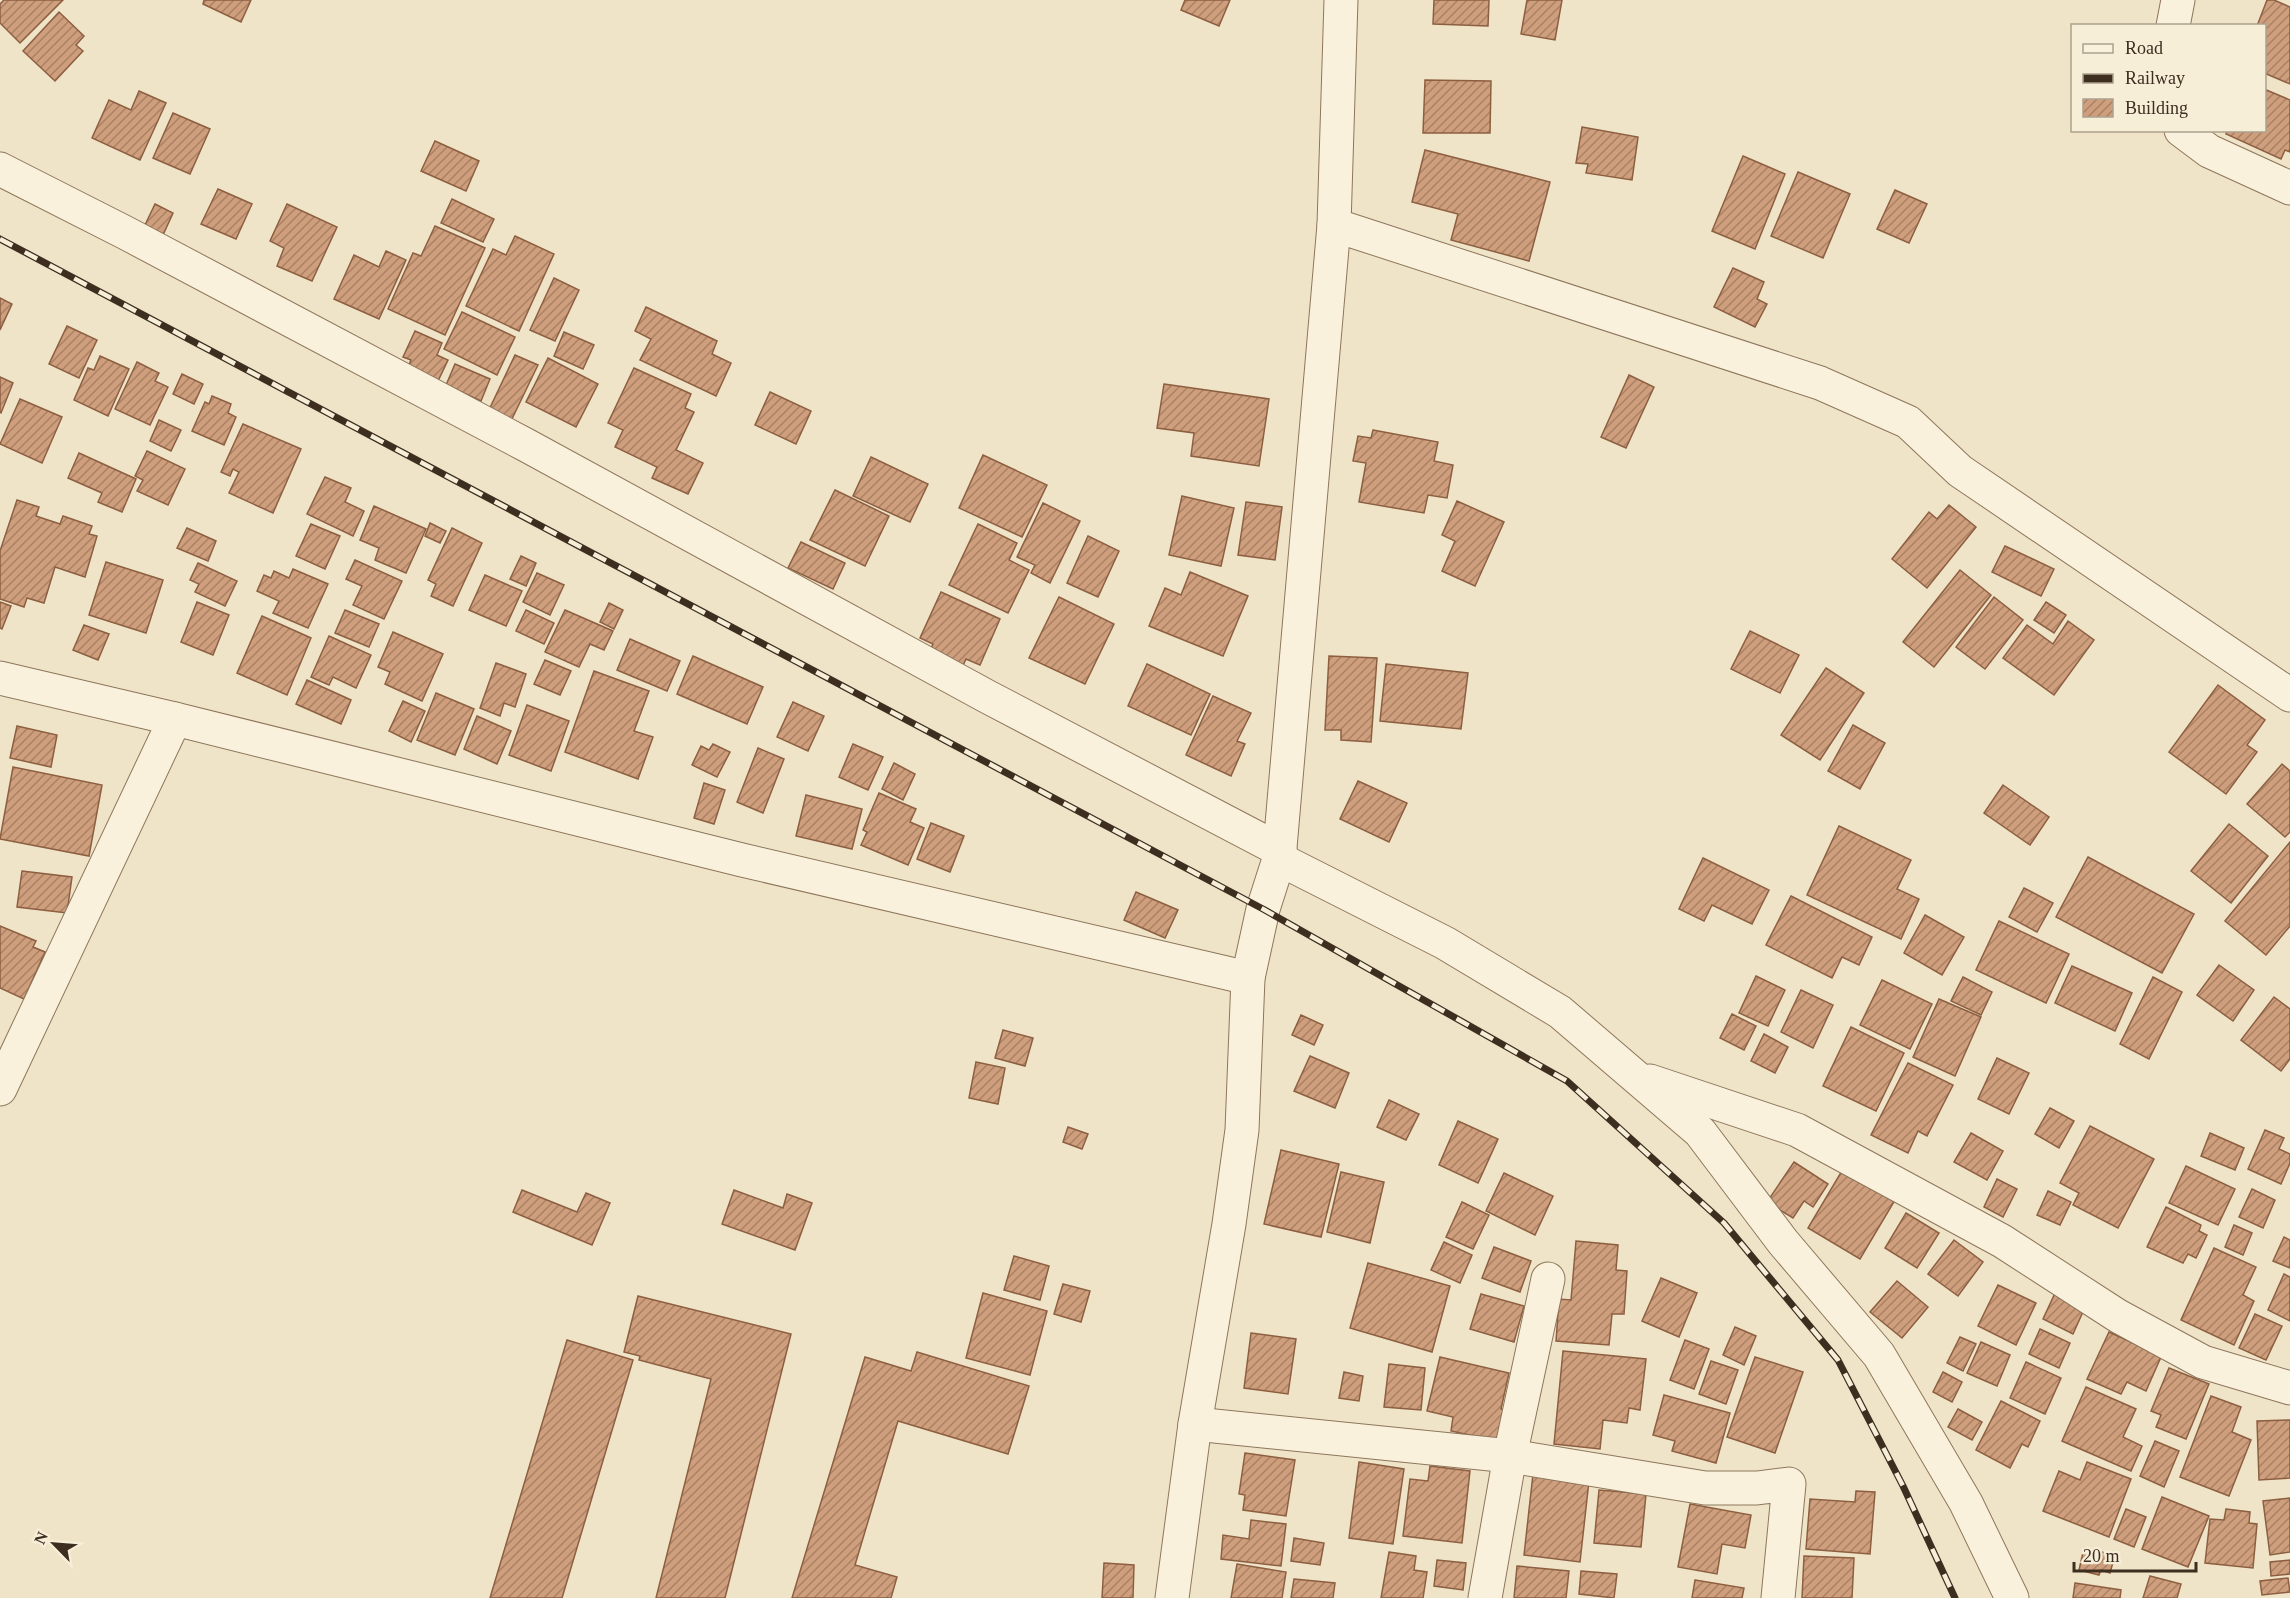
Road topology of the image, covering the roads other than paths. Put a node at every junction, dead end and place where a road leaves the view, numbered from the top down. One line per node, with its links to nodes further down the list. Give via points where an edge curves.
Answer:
1 (1341, 0): 7 (street)
2 (2178, 0): 3 (street)
3 (2173, 24)
4 (2184, 132): 6 (street, via 2209,151)
5 (0, 169): 11 (street, via 526,445)
6 (2290, 188)
7 (1334, 225): 9 (street, via 1820,383 1908,422 1960,471); 11 (street)
8 (0, 678): 10 (street)
9 (2290, 695)
10 (175, 719): 12 (street, via 742,860); 14 (street)
11 (1280, 855): 12 (street); 13 (street, via 1445,943 1550,1006)
12 (1248, 978): 17 (street, via 1242,1130)
13 (1637, 1077): 16 (street, via 1797,1130 2002,1241 2118,1316 2203,1362); 22 (street, via 1700,1132 1783,1242 1879,1355 1966,1503)
14 (0, 1089)
15 (1548, 1279): 18 (street)
16 (2290, 1388)
17 (1195, 1424): 18 (street); 19 (street)
18 (1510, 1456): 20 (street); 21 (street, via 1705,1488 1789,1485)
19 (1172, 1598)
20 (1485, 1598)
21 (1778, 1598)
22 (2012, 1598)

